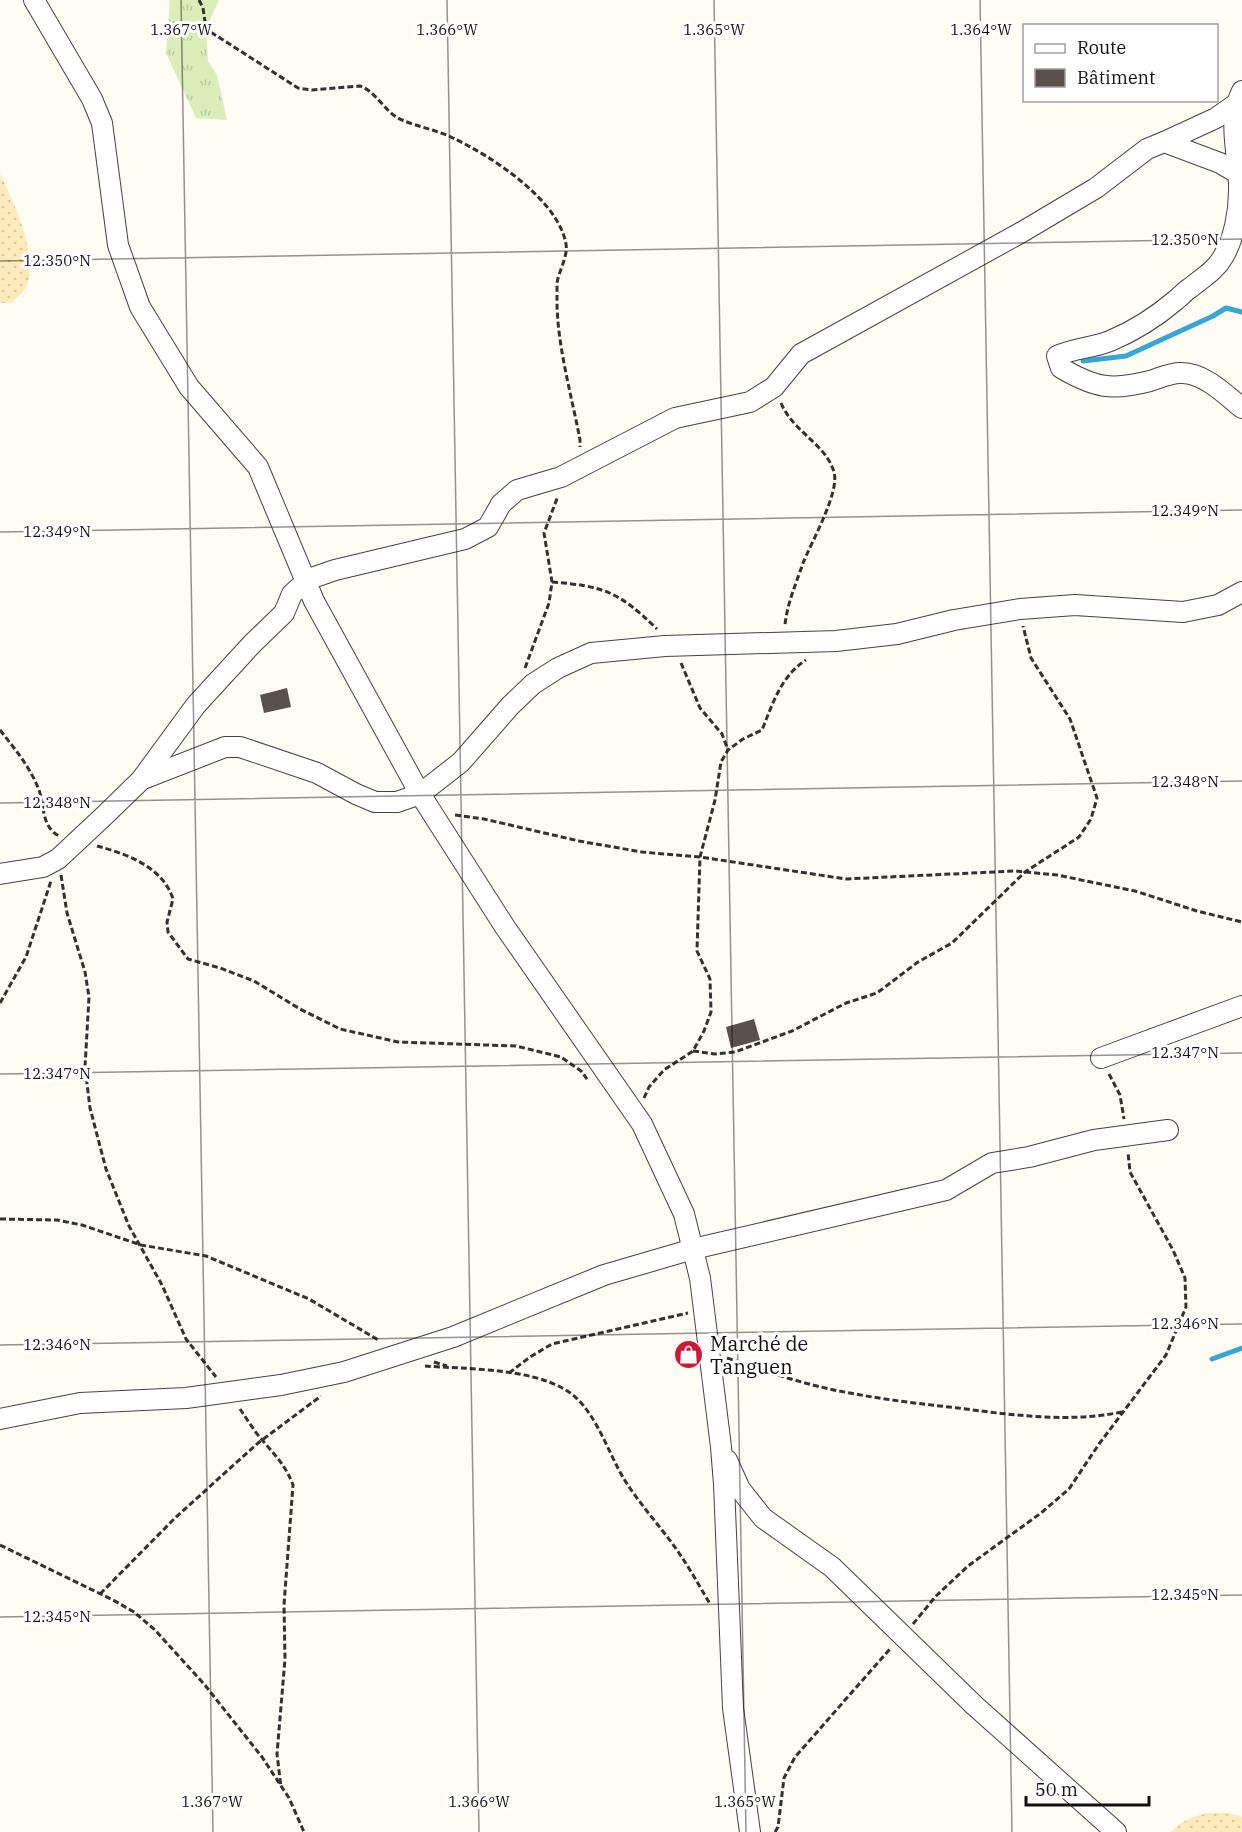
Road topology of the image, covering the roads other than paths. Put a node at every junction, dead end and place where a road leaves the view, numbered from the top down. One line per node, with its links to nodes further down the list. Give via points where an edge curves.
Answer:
1 (34, 0): 6 (street, via 102,123 118,244 140,307 189,387 258,466)
2 (1239, 97): 3 (street, via 1216,118); 4 (street, via 1234,127)
3 (1164, 142): 4 (street); 6 (street, via 1147,149 1096,188 1031,227 801,354 774,387 750,402 675,418 570,473 517,490 501,504 488,526 465,539 335,570)
4 (1237, 173): 5 (street, via 1239,191 1233,236 1215,270 1147,322 1108,342 1057,356 1061,369 1100,386 1126,387 1182,373 1202,378)
5 (1242, 408)
6 (306, 582): 8 (street, via 291,594 284,613 196,705); 9 (street)
7 (1242, 592): 9 (street, via 1218,605 1184,612 1075,605 1020,609 897,634 591,653 533,684 461,762)
8 (141, 780): 9 (street, via 203,754 240,747 317,773 375,802 397,802); 10 (street, via 58,859 43,867)
9 (420, 795): 14 (street, via 642,1124 684,1214)
10 (0, 873)
11 (1242, 1006): 12 (street)
12 (1101, 1058)
13 (1168, 1130): 14 (street, via 1094,1140 992,1163 946,1190)
14 (693, 1249): 15 (street, via 604,1275 453,1337 344,1372 186,1398 80,1403); 16 (street)
15 (0, 1419)
16 (721, 1447): 17 (street, via 733,1708); 18 (street, via 740,1489 763,1518 832,1567 974,1705)
17 (750, 1832)
18 (1116, 1832)

